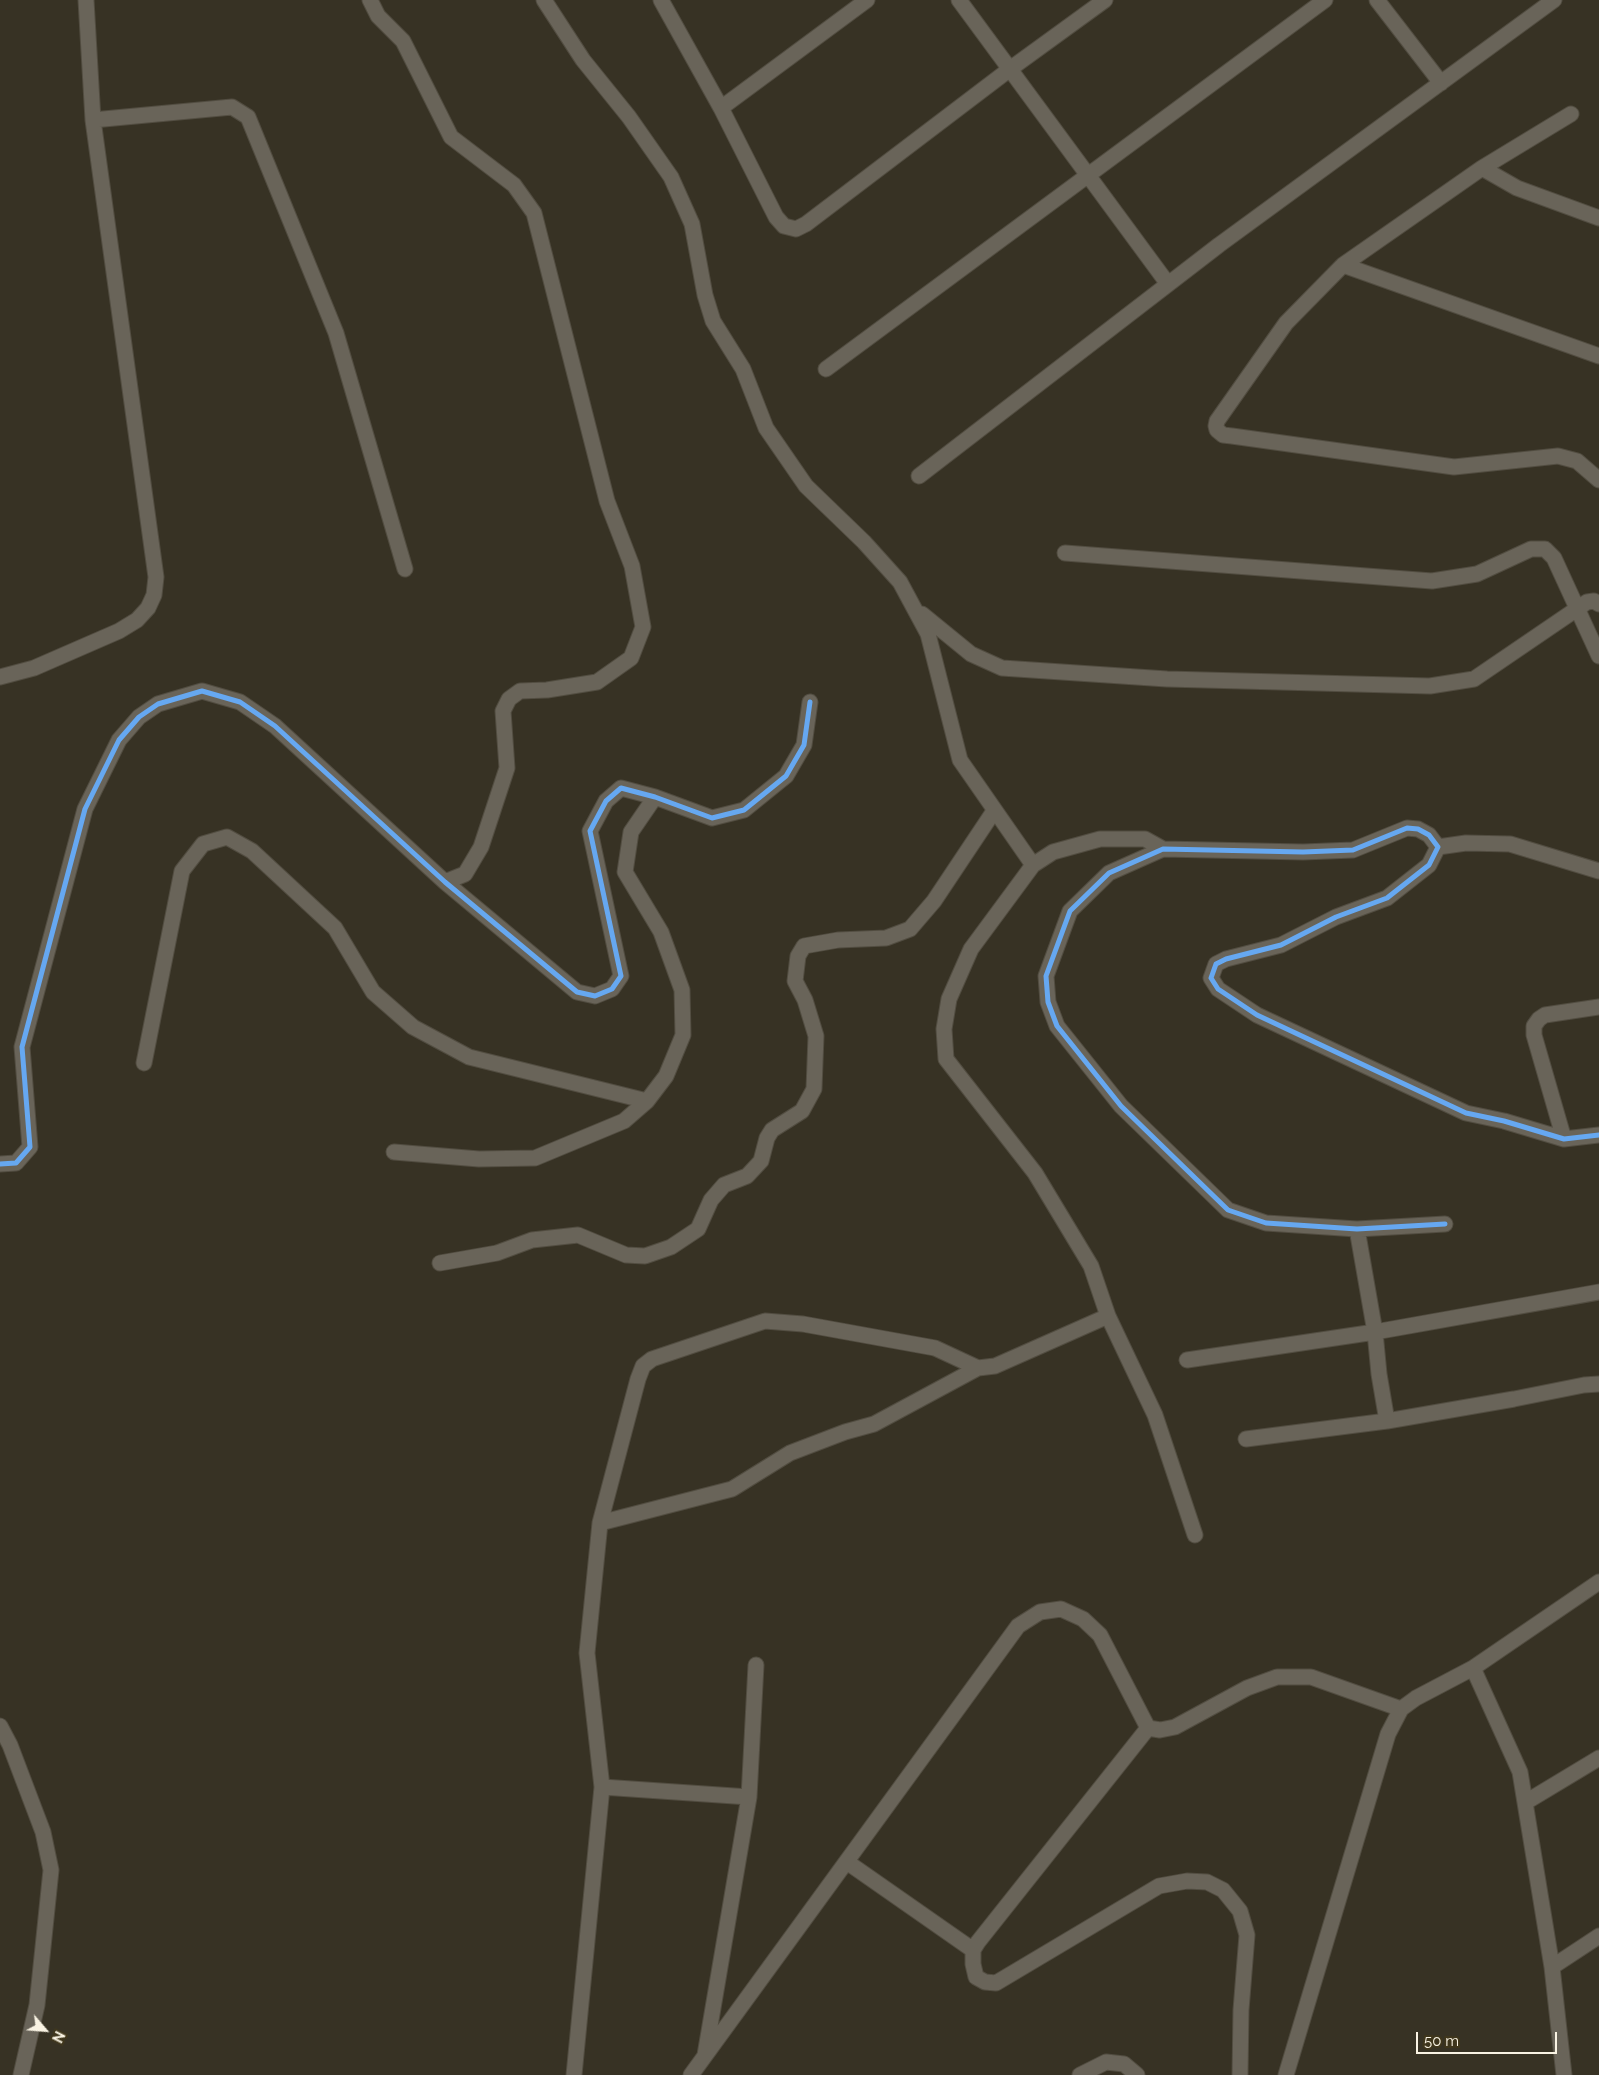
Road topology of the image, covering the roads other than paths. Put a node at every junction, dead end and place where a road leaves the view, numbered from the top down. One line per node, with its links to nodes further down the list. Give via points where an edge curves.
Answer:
1 (86, 0): 15 (street)
2 (370, 0): 39 (street, via 378,16 403,41 451,137 514,185 534,213 607,501 632,566 643,626 631,658 597,682 520,691 509,699 503,711 507,768 481,847 465,874)
3 (544, 0): 28 (street, via 583,60 671,176 692,224 713,321 743,369 766,428 806,486 900,582)
4 (661, 0): 13 (street)
5 (867, 0): 13 (street)
6 (959, 0): 11 (street)
7 (1105, 0): 11 (street)
8 (1325, 0): 17 (street, via 1116,156)
9 (1377, 0): 12 (street)
10 (1554, 0): 12 (street)
11 (1010, 69): 13 (street, via 796,229 784,226 776,217); 17 (street)
12 (1441, 83): 20 (street)
13 (721, 108)
14 (1571, 114): 16 (street)
15 (93, 120): 26 (street, via 232,107 248,117 336,333); 31 (street, via 156,577 154,595 148,608 119,631 34,668)
16 (1482, 168): 18 (street, via 1517,188); 19 (street)
17 (1087, 174): 20 (street); 22 (street)
18 (1599, 218)
19 (1343, 265): 21 (street); 24 (street, via 1286,323 1217,421 1217,430 1223,435 1454,467 1558,456 1577,461)
20 (1168, 284): 23 (street)
21 (1599, 356)
22 (826, 369)
23 (919, 476)
24 (1599, 480)
25 (1064, 553): 29 (street, via 1432,581 1477,574 1537,548 1544,549 1554,558)
26 (405, 569)
27 (1599, 604): 29 (street, via 1587,602)
28 (915, 609): 29 (street, via 971,654 1002,668 1167,679 1430,686 1474,679); 34 (street, via 928,634 960,760)
29 (1578, 610): 30 (street)
30 (1599, 656)
31 (0, 676)
32 (810, 702): 33 (street, via 804,745 786,776 744,810 712,818)
33 (655, 797): 39 (street, via 621,788 606,800 590,831 621,976 612,989 595,996 577,992); 42 (street, via 631,832 626,872 661,932 682,990 683,1035 666,1076)
34 (994, 811): 37 (street); 49 (street, via 934,901 910,928 886,938 838,940 804,946 798,956 795,981 805,1000 816,1036 814,1089 802,1112 772,1130 761,1161 747,1176 724,1185 711,1200 698,1229 671,1247 645,1256 626,1255 578,1236 532,1240 497,1253)
35 (1438, 847): 36 (street, via 1429,835 1418,828 1407,828 1353,850); 38 (street, via 1466,843 1510,844); 44 (street, via 1429,865 1386,898 1336,917 1281,945 1226,959 1216,964 1211,978 1218,989 1256,1015 1457,1109)
36 (1163, 849): 37 (street, via 1145,840 1100,839 1053,852); 48 (street, via 1109,873 1070,911 1046,976 1048,1002 1057,1026 1121,1106 1228,1210 1266,1224)
37 (1033, 865): 51 (street, via 971,949 949,999 944,1029 946,1059 1035,1173 1091,1266)
38 (1599, 871)
39 (445, 882): 46 (street, via 274,726 240,702 202,691 158,704 139,716 119,740 85,809 22,1046 30,1147 16,1163)
40 (1599, 1007): 44 (street, via 1545,1015 1534,1026)
41 (144, 1063): 42 (street, via 182,871 203,844 227,837 252,851 335,928 373,992 413,1027 469,1057)
42 (647, 1101): 45 (street, via 624,1121 535,1158 479,1159)
43 (1599, 1136): 44 (street)
44 (1564, 1139)
45 (394, 1152)
46 (0, 1164)
47 (1445, 1224): 48 (street)
48 (1357, 1229): 52 (street)
49 (440, 1263)
50 (1599, 1292): 52 (street)
51 (1108, 1316): 54 (street, via 995,1366); 59 (street, via 1155,1415)
52 (1376, 1332): 53 (street); 56 (street)
53 (1187, 1360)
54 (978, 1368): 58 (street, via 874,1424 790,1454 732,1489); 58 (street, via 935,1348 803,1324 765,1321 652,1359 643,1366 638,1379)
55 (1599, 1384): 56 (street)
56 (1387, 1421): 57 (street)
57 (1246, 1439)
58 (600, 1523): 67 (street, via 586,1653)
59 (1195, 1536)
60 (1599, 1582): 62 (street)
61 (756, 1665): 68 (street)
62 (1472, 1668): 63 (street); 69 (street, via 1520,1772)
63 (1401, 1709): 65 (street, via 1311,1677 1277,1677 1247,1688 1175,1727); 81 (street, via 1388,1734)
64 (0, 1726): 75 (street, via 43,1832 51,1870 37,2005)
65 (1148, 1728): 70 (street, via 1100,1635 1083,1618 1060,1609 1040,1612 1018,1626); 72 (street)
66 (1599, 1758): 69 (street)
67 (602, 1787): 68 (street); 76 (street)
68 (749, 1797): 74 (street)
69 (1526, 1802): 73 (street)
70 (847, 1862): 72 (street); 74 (street)
71 (1599, 1936): 73 (street)
72 (973, 1950): 80 (street, via 976,1977 996,1983 1159,1886 1187,1881 1207,1882 1223,1890 1240,1911 1247,1935)
73 (1552, 1967): 82 (street)
74 (705, 2059): 77 (street)
75 (21, 2075)
76 (574, 2075)
77 (691, 2075)
78 (1080, 2075): 79 (street, via 1106,2062 1124,2064)
79 (1136, 2075)
80 (1240, 2075)
81 (1286, 2075)
82 (1564, 2075)

